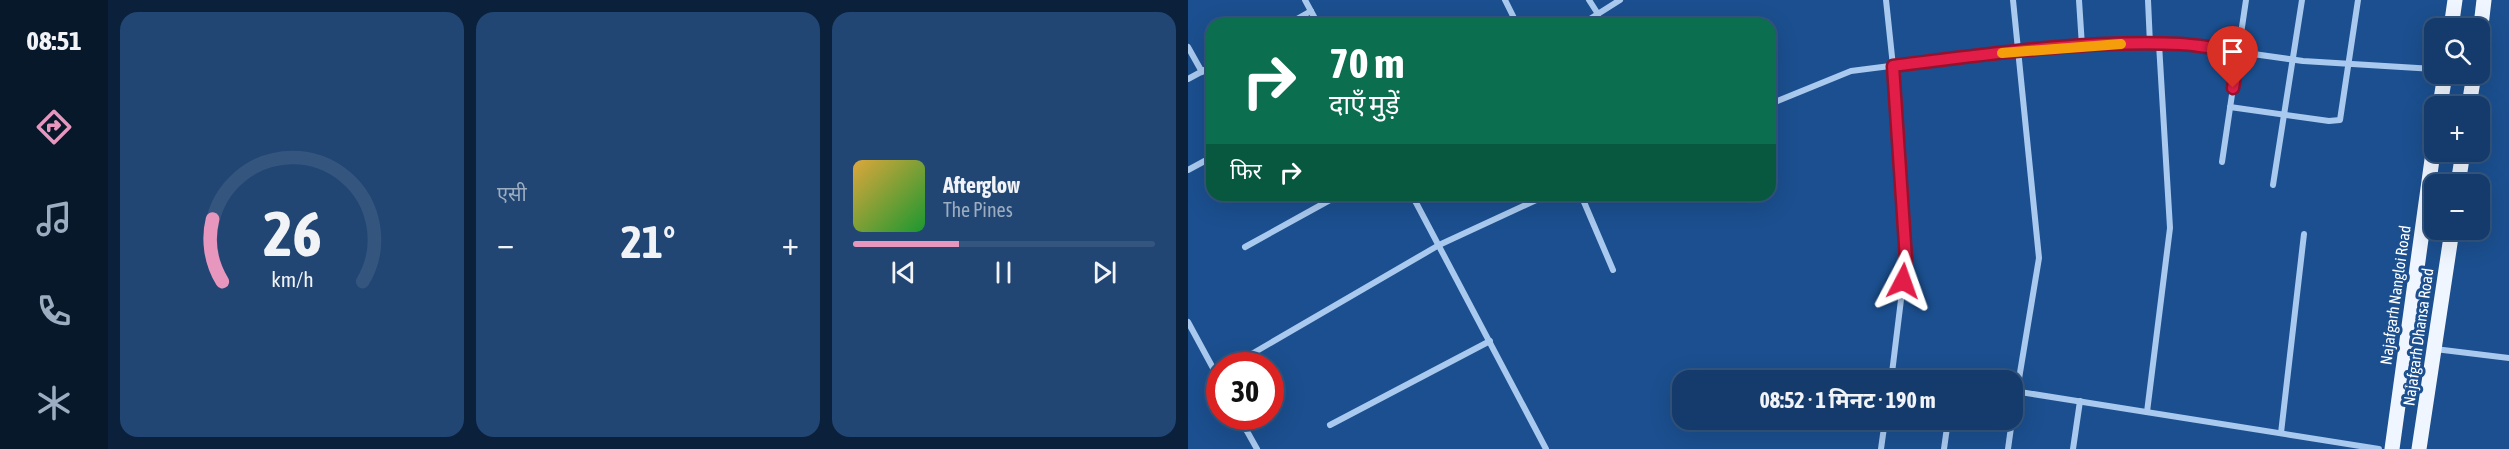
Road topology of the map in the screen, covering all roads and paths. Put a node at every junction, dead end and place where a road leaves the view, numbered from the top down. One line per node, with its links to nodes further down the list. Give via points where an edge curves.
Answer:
1 (1305, 0): 14 (street)
2 (1505, 0): 17 (street)
3 (1589, 0): 18 (street)
4 (1620, 0): 19 (street)
5 (1886, 0): 30 (street)
6 (2013, 0): 26 (street)
7 (2079, 0): 24 (street)
8 (2148, 0): 22 (street)
9 (2246, 0): 27 (street)
10 (2302, 0): 28 (street)
11 (2358, 0): 29 (street)
12 (2455, 0): 20 (main road)
13 (2484, 0): 21 (main road)
14 (1311, 11): 15 (street); 16 (street)
15 (1299, 18)
16 (1315, 18)
17 (1514, 18)
18 (1595, 18)
19 (1596, 18)
20 (2452, 18)
21 (2482, 18)
22 (2150, 44): 23 (street); 24 (street)
23 (2159, 44): 27 (street); 62 (street, via 2170,228)
24 (2082, 46): 26 (street)
25 (1188, 47): 33 (street)
26 (2019, 51): 30 (street); 59 (street, via 2039,258)
27 (2239, 52): 28 (street); 36 (street)
28 (2293, 60): 29 (street); 37 (street)
29 (2348, 63): 31 (street); 37 (street, via 2340,120)
30 (1893, 66): 35 (street, via 1851,71); 58 (street, via 1906,259)
31 (2424, 68)
32 (1206, 70): 33 (street)
33 (1202, 72): 34 (street)
34 (1188, 80)
35 (1776, 102)
36 (2230, 107): 37 (street); 39 (street)
37 (2285, 114): 42 (street)
38 (1206, 160): 41 (street)
39 (2222, 162)
40 (2432, 162): 76 (main road, Najafgarh Nangloi Road)
41 (1188, 170)
42 (2273, 185)
43 (1328, 201): 50 (street)
44 (1415, 201): 49 (street)
45 (1534, 201): 49 (street)
46 (1584, 201): 51 (street)
47 (2304, 234): 68 (street)
48 (2450, 240): 54 (main road, Najafgarh Dhansa Road)
49 (1439, 245): 53 (street); 55 (street)
50 (1245, 247)
51 (1614, 270)
52 (1188, 322): 56 (street)
53 (1490, 341): 63 (street); 70 (street)
54 (2434, 349): 57 (street); 77 (main road, Najafgarh Dhansa Road)
55 (1255, 352)
56 (1206, 354)
57 (2509, 358)
58 (1892, 370)
59 (2019, 370)
60 (2023, 392): 61 (street)
61 (2080, 401): 62 (street); 74 (street)
62 (2147, 412): 68 (street)
63 (1330, 425)
64 (1246, 430): 69 (street)
65 (1884, 430): 71 (street)
66 (1947, 430): 72 (street)
67 (2011, 430): 73 (street)
68 (2281, 433): 75 (street)
69 (1257, 449)
70 (1546, 449)
71 (1881, 449)
72 (1944, 449)
73 (2008, 449)
74 (2073, 449)
75 (2379, 449)
76 (2392, 449)
77 (2419, 449)

